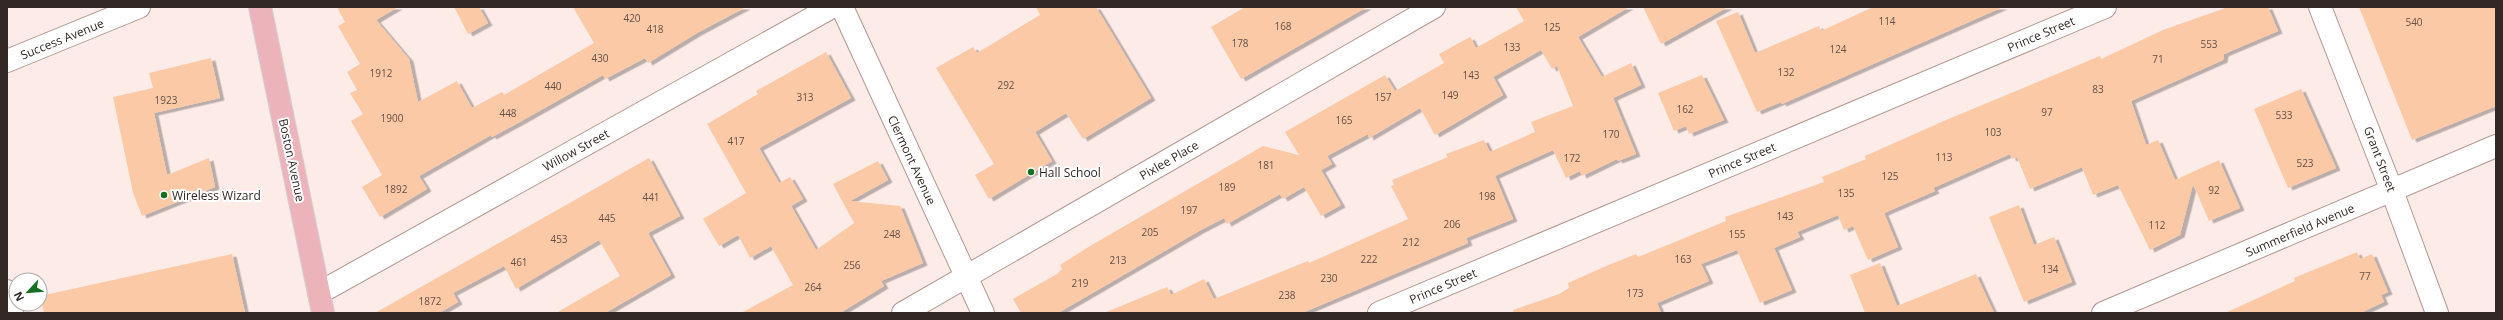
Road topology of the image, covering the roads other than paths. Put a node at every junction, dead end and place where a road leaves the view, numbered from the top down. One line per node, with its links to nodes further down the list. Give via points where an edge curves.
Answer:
1 (139, 7): 8 (street, Success Avenue)
2 (260, 7): 13 (main road, Boston Avenue)
3 (832, 7): 13 (street, Willow Street)
4 (842, 7): 11 (street, Clermont Avenue)
5 (1434, 7): 11 (street, Pixlee Place)
6 (2105, 7): 17 (street, Prince Street)
7 (2320, 7): 10 (street, Grant Street)
8 (7, 61)
9 (2496, 146): 10 (street, Summerfield Avenue)
10 (2392, 191): 18 (street, Summerfield Avenue); 19 (street, Grant Street)
11 (966, 276): 15 (street, Pixlee Place); 16 (street, Clermont Avenue)
12 (7, 291): 14 (street)
13 (321, 303)
14 (12, 313)
15 (903, 313)
16 (983, 313)
17 (1379, 313)
18 (2103, 313)
19 (2437, 313)

